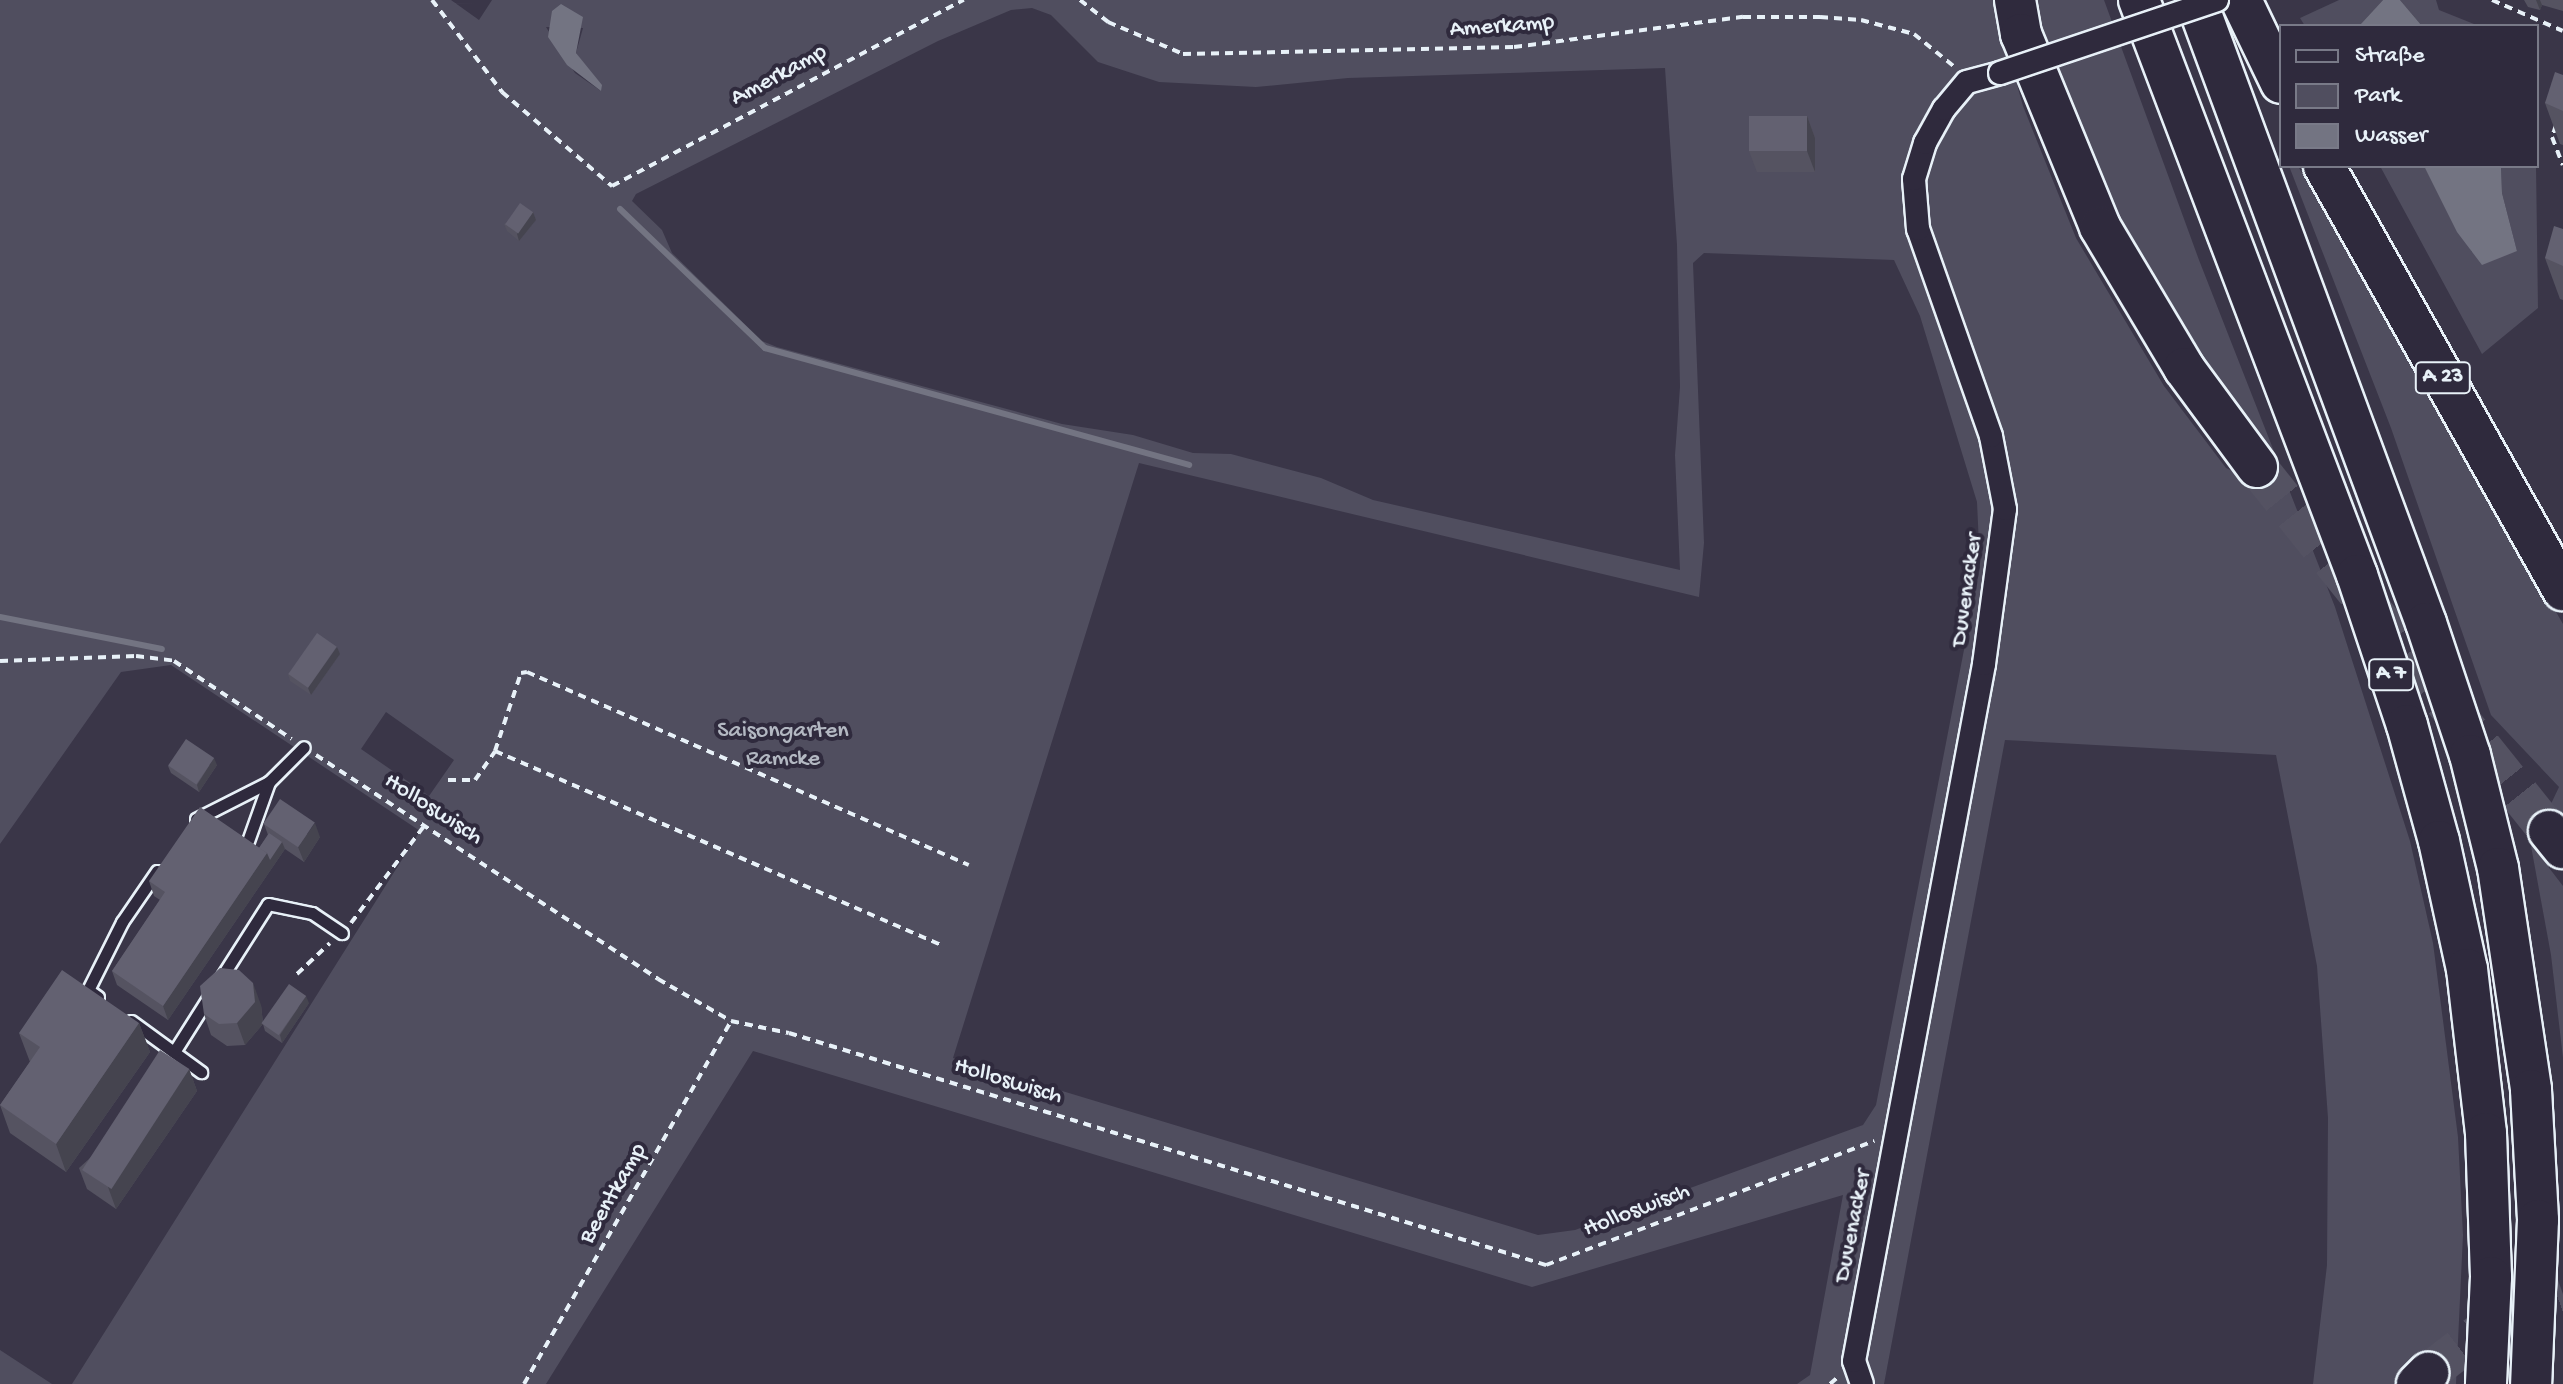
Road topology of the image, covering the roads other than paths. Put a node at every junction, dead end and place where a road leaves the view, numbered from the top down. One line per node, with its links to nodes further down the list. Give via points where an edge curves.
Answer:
1 (2015, 0): 8 (highway, via 2021,34 2100,227 2184,368)
2 (2139, 0): 21 (highway, A 7, via 2357,575 2436,828 2467,969 2486,1133 2491,1277)
3 (2196, 0): 22 (highway, A 7, via 2426,623 2470,755 2495,854 2531,1090 2538,1220)
4 (2217, 0): 20 (street, Duvenacker, bridge, via 1967,82 1925,143 1914,179 1918,229 1991,436 2005,509 1999,581 1854,1361)
5 (2241, 0): 6 (highway)
6 (2279, 79)
7 (2325, 168): 9 (highway, A 23)
8 (2257, 467)
9 (2563, 590)
10 (304, 747): 11 (lane)
11 (269, 782): 12 (lane, via 192,821); 13 (lane)
12 (183, 834)
13 (248, 841)
14 (165, 859): 16 (lane, via 122,922 88,990)
15 (342, 933): 18 (lane, via 312,913 268,904)
16 (112, 1008)
17 (124, 1016): 18 (lane)
18 (174, 1052): 19 (lane)
19 (201, 1072)
20 (1862, 1384)
21 (2486, 1384)
22 (2531, 1384)

